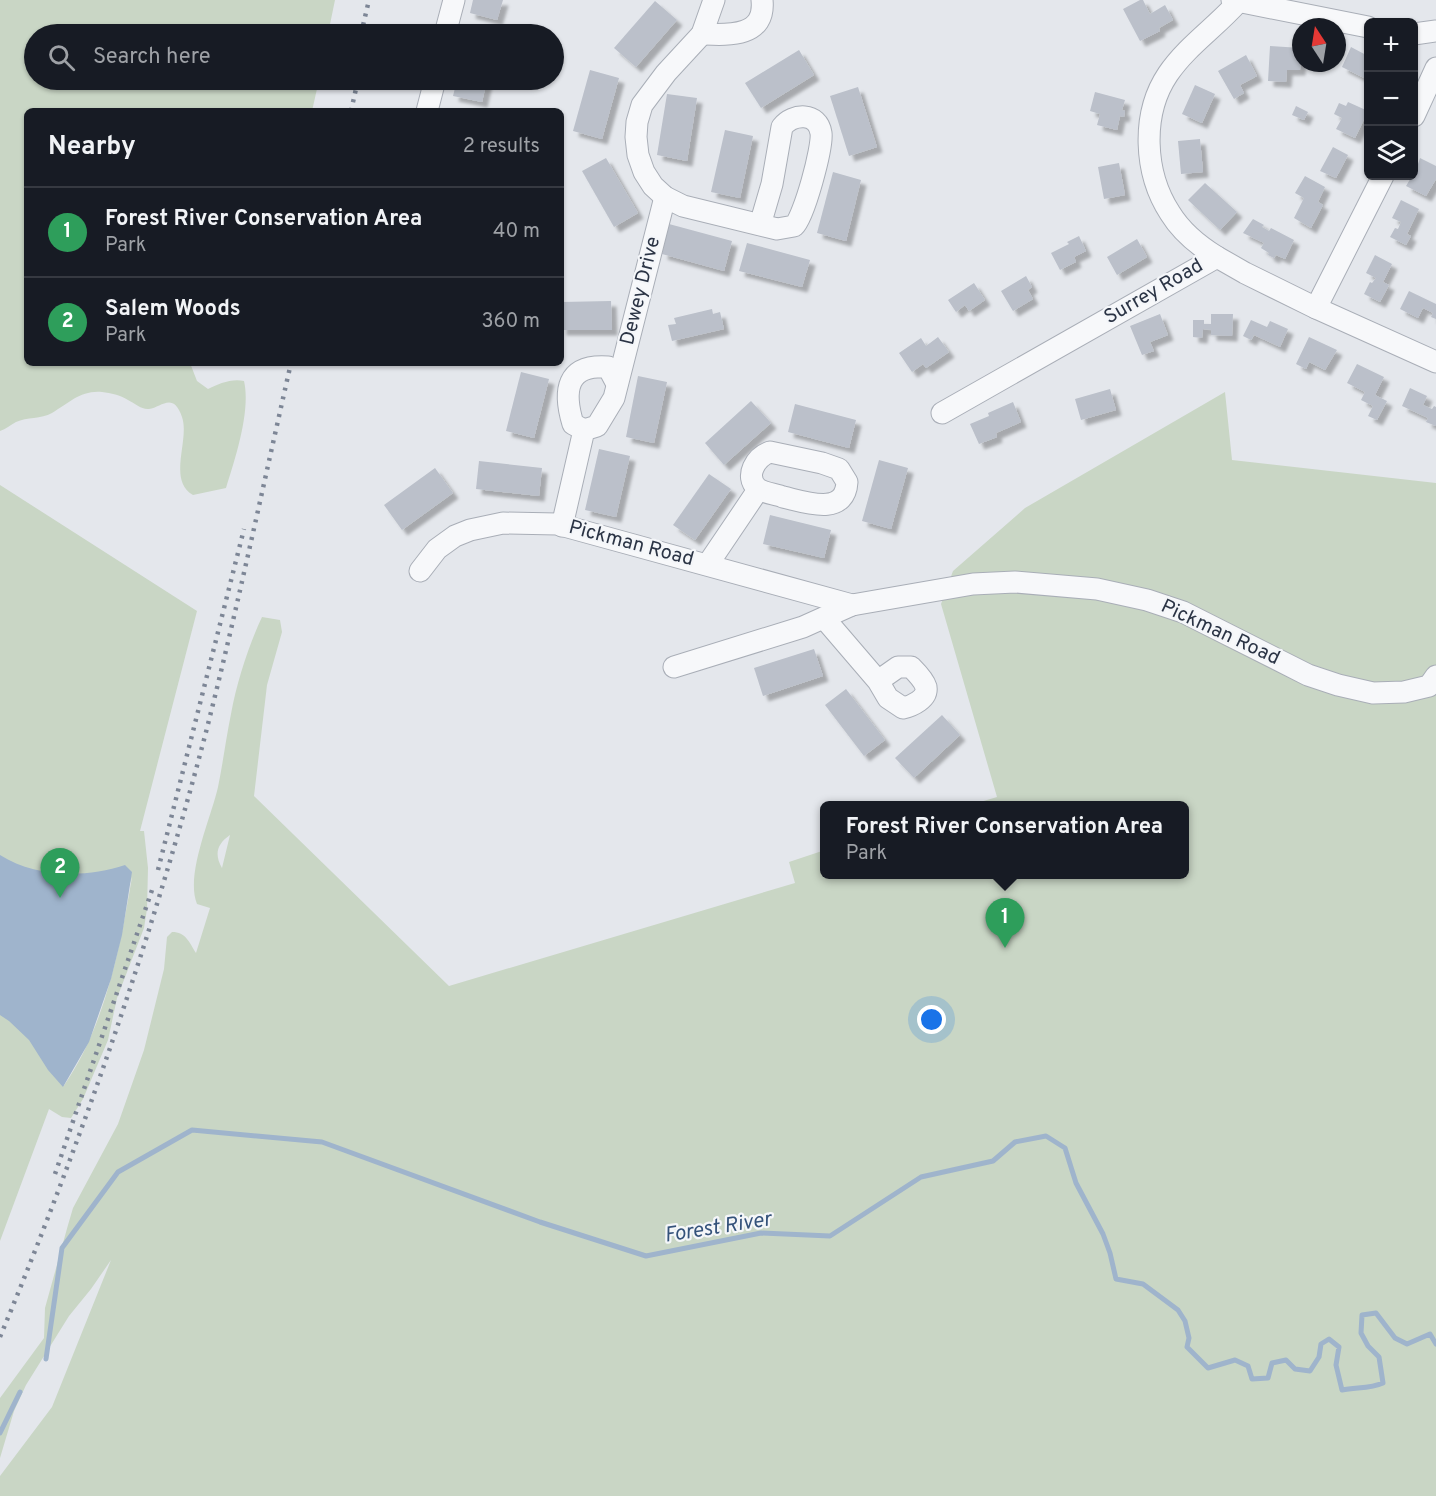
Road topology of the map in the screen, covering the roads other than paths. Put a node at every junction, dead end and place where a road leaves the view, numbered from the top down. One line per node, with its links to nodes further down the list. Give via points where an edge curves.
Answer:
1 (454, 0): 5 (street)
2 (714, 0): 9 (street)
3 (762, 0): 9 (street, via 760,18 752,28 732,35)
4 (1235, 1): 6 (street); 17 (street, via 1167,75 1149,120 1151,165 1170,213 1190,237)
5 (448, 24)
6 (1364, 26)
7 (1436, 31): 8 (street)
8 (1418, 33)
9 (702, 34): 15 (street, via 650,92 637,122 638,155 644,172)
10 (1436, 68): 12 (street)
11 (432, 90): 13 (street)
12 (1418, 106)
13 (428, 108)
14 (1381, 180): 18 (street)
15 (665, 197): 16 (street, via 683,206); 20 (street, Dewey Drive)
16 (760, 225): 16 (street, via 777,229 794,226 803,213 821,134 816,123 805,116 788,120 782,127)
17 (1217, 256): 18 (street, Surrey Road); 21 (street, Surrey Road)
18 (1316, 308): 19 (street, Surrey Road)
19 (1436, 362)
20 (617, 384): 22 (street, Dewey Drive, via 605,415 597,426); 22 (street, Dewey Drive, via 608,367 594,366 580,370 570,382 569,412 573,424)
21 (942, 413)
22 (585, 430): 24 (street)
23 (758, 490): 25 (street)
24 (562, 526): 25 (street, Pickman Road); 26 (street, Pickman Road, via 503,523 470,530 437,549)
25 (708, 564): 27 (street, Pickman Road)
26 (420, 571)
27 (852, 605): 28 (street, Pickman Road); 30 (street, Pickman Road, via 973,584 1015,582 1097,589 1183,612 1308,675 1338,685 1373,693 1404,692 1429,686)
28 (824, 618): 29 (street, Pickman Road); 31 (street)
29 (674, 667)
30 (1436, 676)
31 (878, 681)

